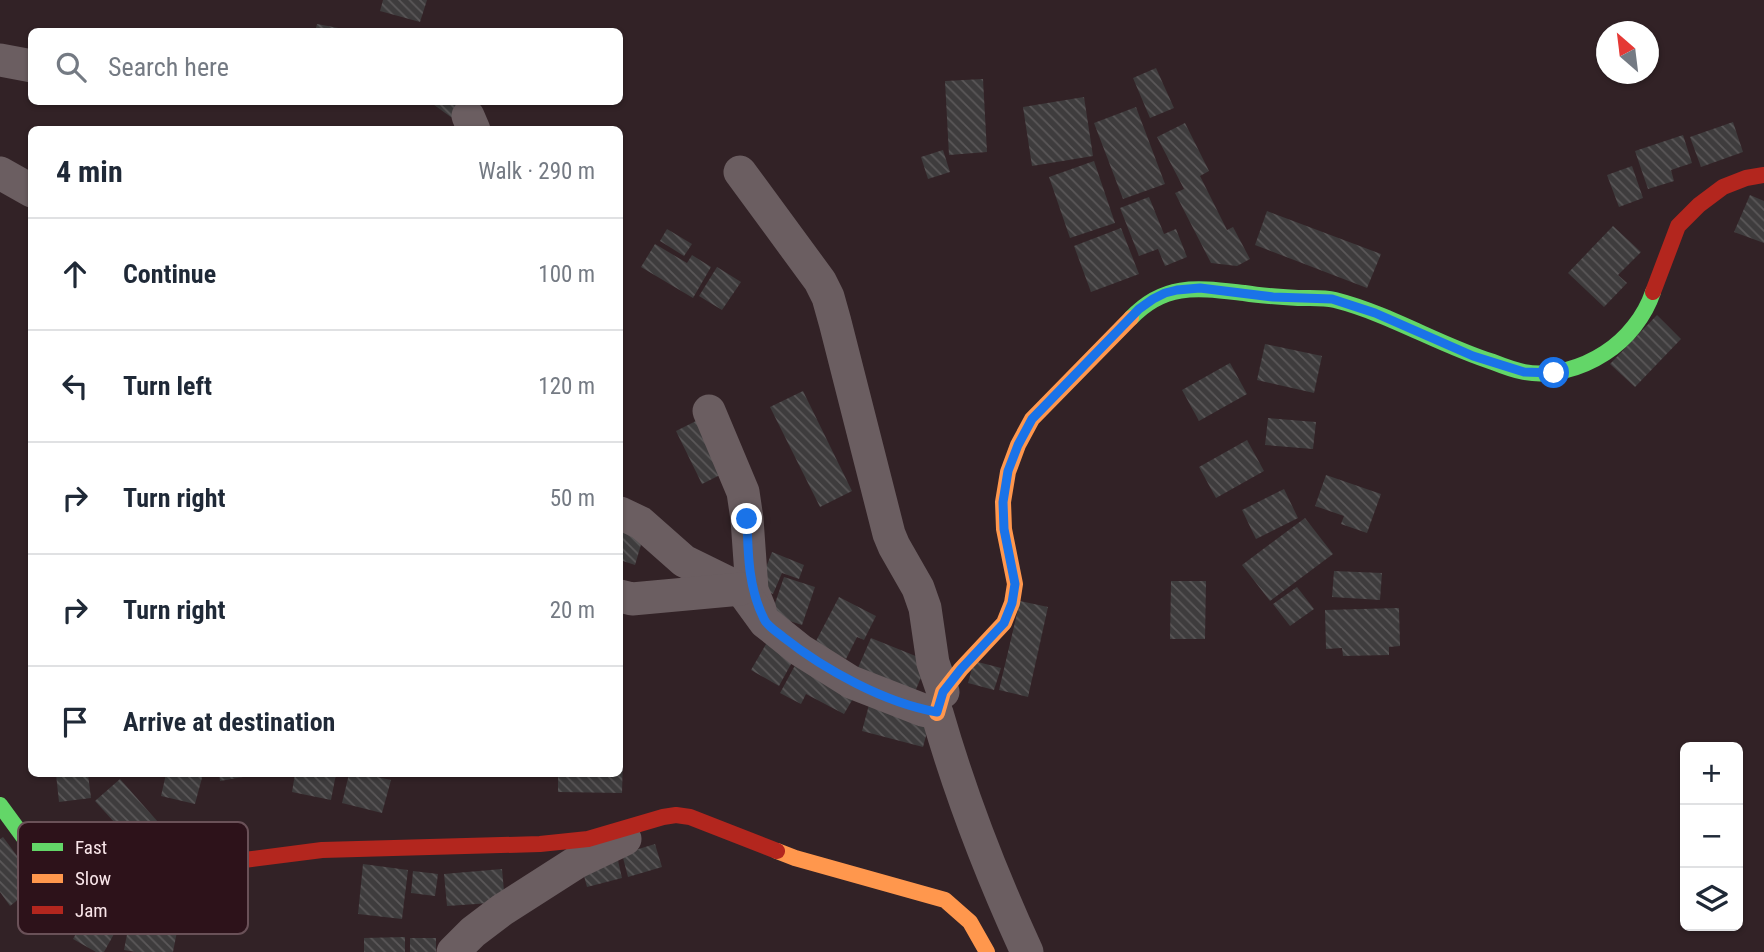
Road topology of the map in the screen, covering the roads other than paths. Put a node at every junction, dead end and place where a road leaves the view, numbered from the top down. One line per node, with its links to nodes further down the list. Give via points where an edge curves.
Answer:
1 (0, 60): 2 (street)
2 (28, 65)
3 (740, 172): 12 (street, via 828,298 889,534 925,608)
4 (0, 173): 6 (street)
5 (1764, 176): 12 (street, via 1723,187 1678,226 1647,310 1618,345 1592,362 1554,373 1524,372 1473,356 1332,299 1200,288 1153,299 1032,419 1018,445 1003,502 1015,584 1012,603 1004,623 961,669)
6 (28, 189)
7 (709, 411): 11 (street, via 743,492 752,590)
8 (623, 514): 9 (street, via 642,523 684,561)
9 (741, 589): 10 (street); 11 (street)
10 (623, 597)
11 (765, 622): 12 (street, via 851,682 923,710)
12 (940, 702): 19 (street, via 963,792)
13 (0, 805): 15 (street)
14 (663, 817): 16 (street, via 589,839 540,844 322,850); 17 (street, via 577,862 473,932); 18 (street, via 690,817 795,858 946,900 971,922)
15 (18, 830)
16 (248, 859)
17 (453, 952)
18 (987, 952)
19 (1027, 952)

